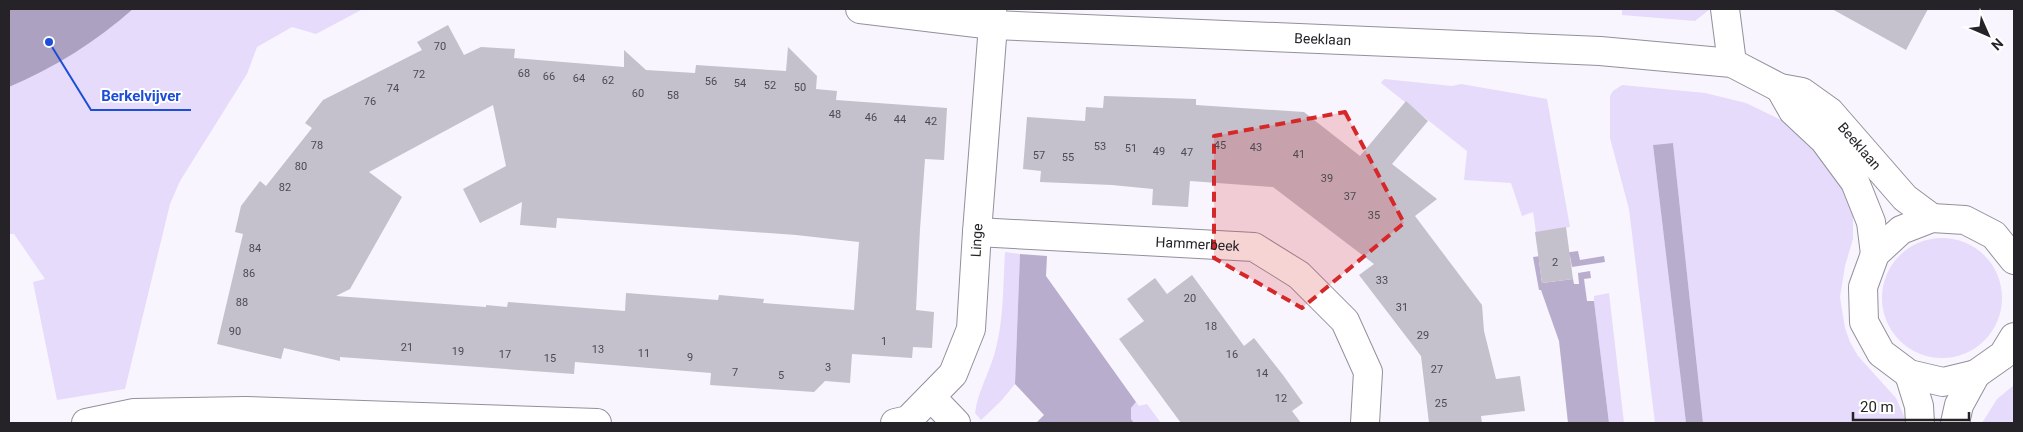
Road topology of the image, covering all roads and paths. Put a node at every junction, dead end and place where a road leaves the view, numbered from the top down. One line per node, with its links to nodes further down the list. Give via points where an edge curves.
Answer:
1 (860, 9): 3 (street, Beeklaan)
2 (1725, 9): 4 (street)
3 (992, 17): 4 (street, Beeklaan, via 1600,51); 7 (street, Linge)
4 (1732, 63): 5 (street, Beeklaan)
5 (1780, 88): 6 (street, Beeklaan, via 1802,92 1830,112 1905,198); 9 (street, Beeklaan, via 1793,110 1824,140 1854,182 1872,222)
6 (1932, 218): 8 (street, via 1965,220); 9 (street, via 1901,230)
7 (977, 232): 14 (street, Linge, via 971,329 953,374); 19 (street, Hammerbeek, via 1254,247 1299,275 1345,321 1368,372)
8 (2004, 236): 10 (street)
9 (1875, 254): 12 (street, via 1863,287 1864,322 1881,353)
10 (2014, 260)
11 (2014, 337): 13 (street, via 2003,355)
12 (1909, 374): 13 (street, via 1943,382); 20 (street)
13 (1976, 374): 21 (street, via 1958,405)
14 (930, 397): 17 (street, Linge, via 908,420); 18 (street)
15 (86, 423): 16 (street, via 134,413 245,411)
16 (597, 423)
17 (894, 423)
18 (956, 423)
19 (1365, 423)
20 (1920, 423)
21 (1955, 423)

